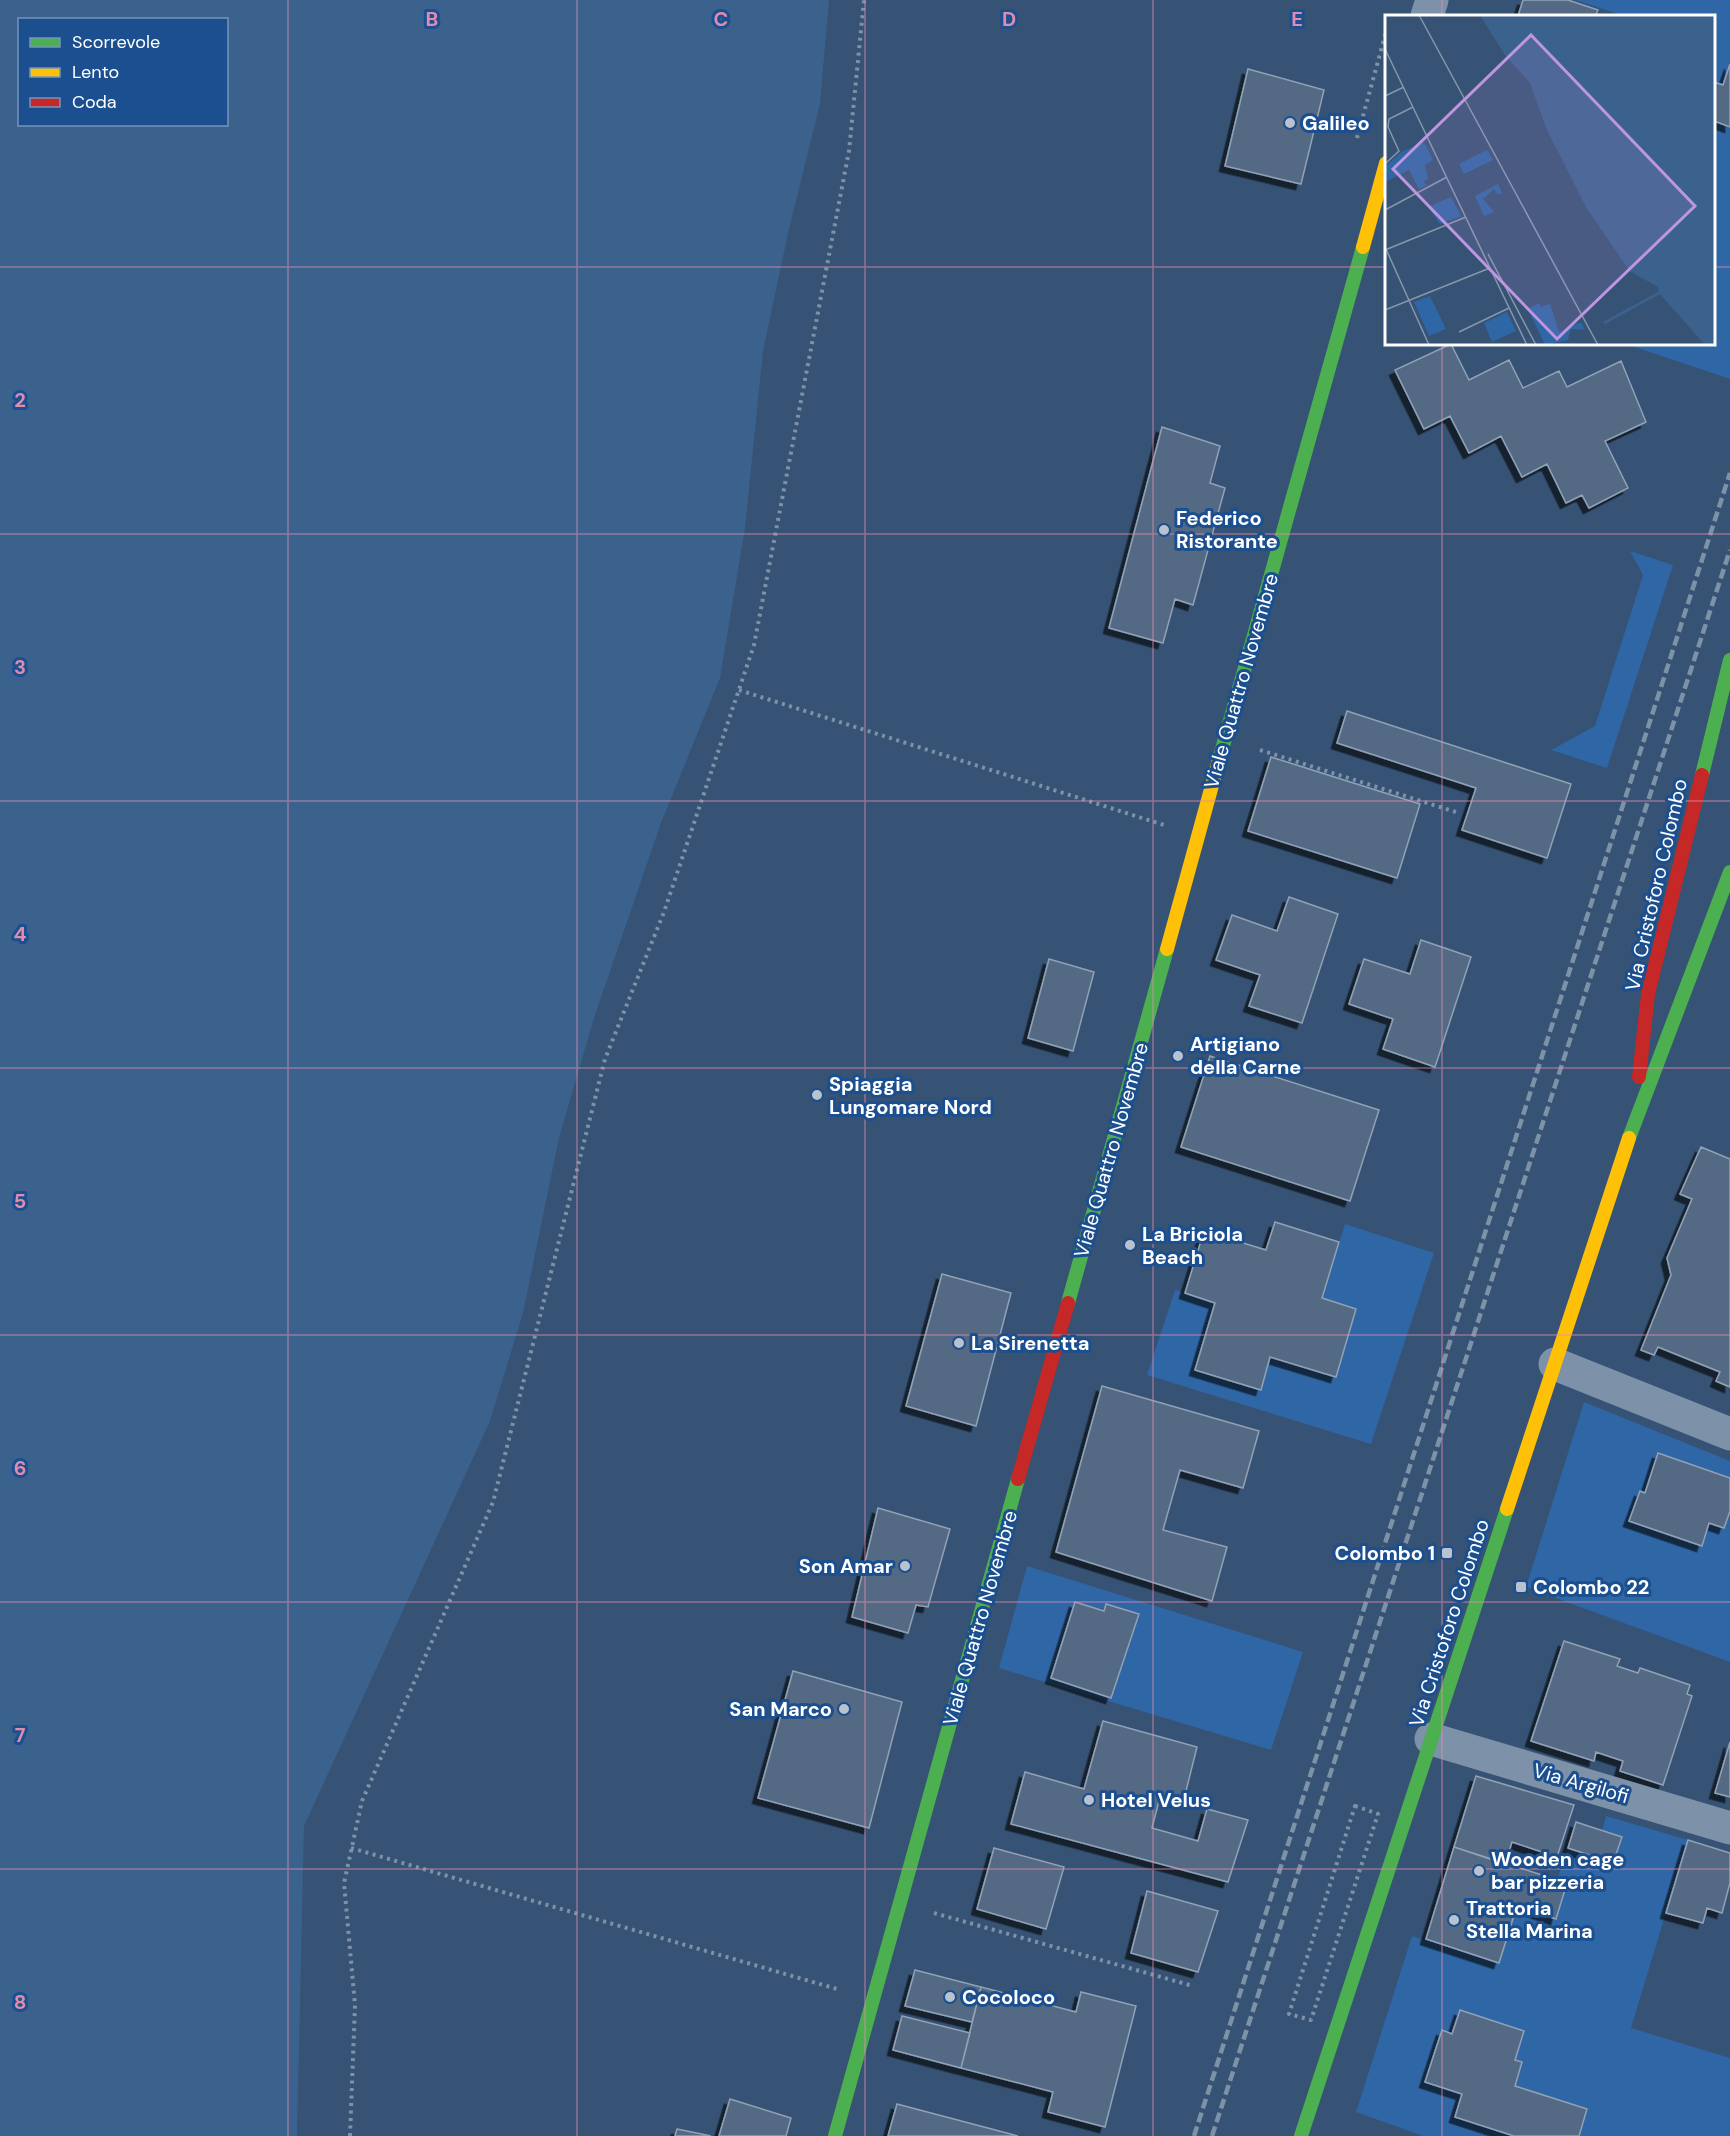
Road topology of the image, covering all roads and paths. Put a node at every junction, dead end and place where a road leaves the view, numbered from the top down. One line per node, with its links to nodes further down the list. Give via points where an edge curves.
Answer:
1 (864, 0): 6 (path, via 849,151 754,645)
2 (1432, 0): 3 (street)
3 (1427, 15)
4 (1385, 167): 25 (street, Viale Quattro Novembre)
5 (1730, 660): 12 (street, Via Cristoforo Colombo)
6 (739, 690): 9 (path); 18 (path, via 663,912 605,1059 494,1502 362,1801)
7 (1254, 748): 8 (path)
8 (1459, 813)
9 (1165, 825)
10 (1704, 826): 12 (street)
11 (1729, 872): 13 (street, Via Cristoforo Colombo)
12 (1648, 994): 13 (street, Via Cristoforo Colombo)
13 (1634, 1122): 14 (street, Via Cristoforo Colombo)
14 (1555, 1364): 15 (street); 16 (street, Via Cristoforo Colombo)
15 (1730, 1434)
16 (1431, 1740): 17 (street, Via Argilofi); 26 (street, Via Cristoforo Colombo)
17 (1730, 1828)
18 (351, 1848): 22 (path); 24 (path, via 344,1883 355,2006)
19 (932, 1912): 21 (path)
20 (1336, 1946): 23 (path, via 1378,1814 1355,1806)
21 (1193, 1986)
22 (840, 1990)
23 (1289, 2014)
24 (350, 2136)
25 (835, 2136)
26 (1301, 2136)

